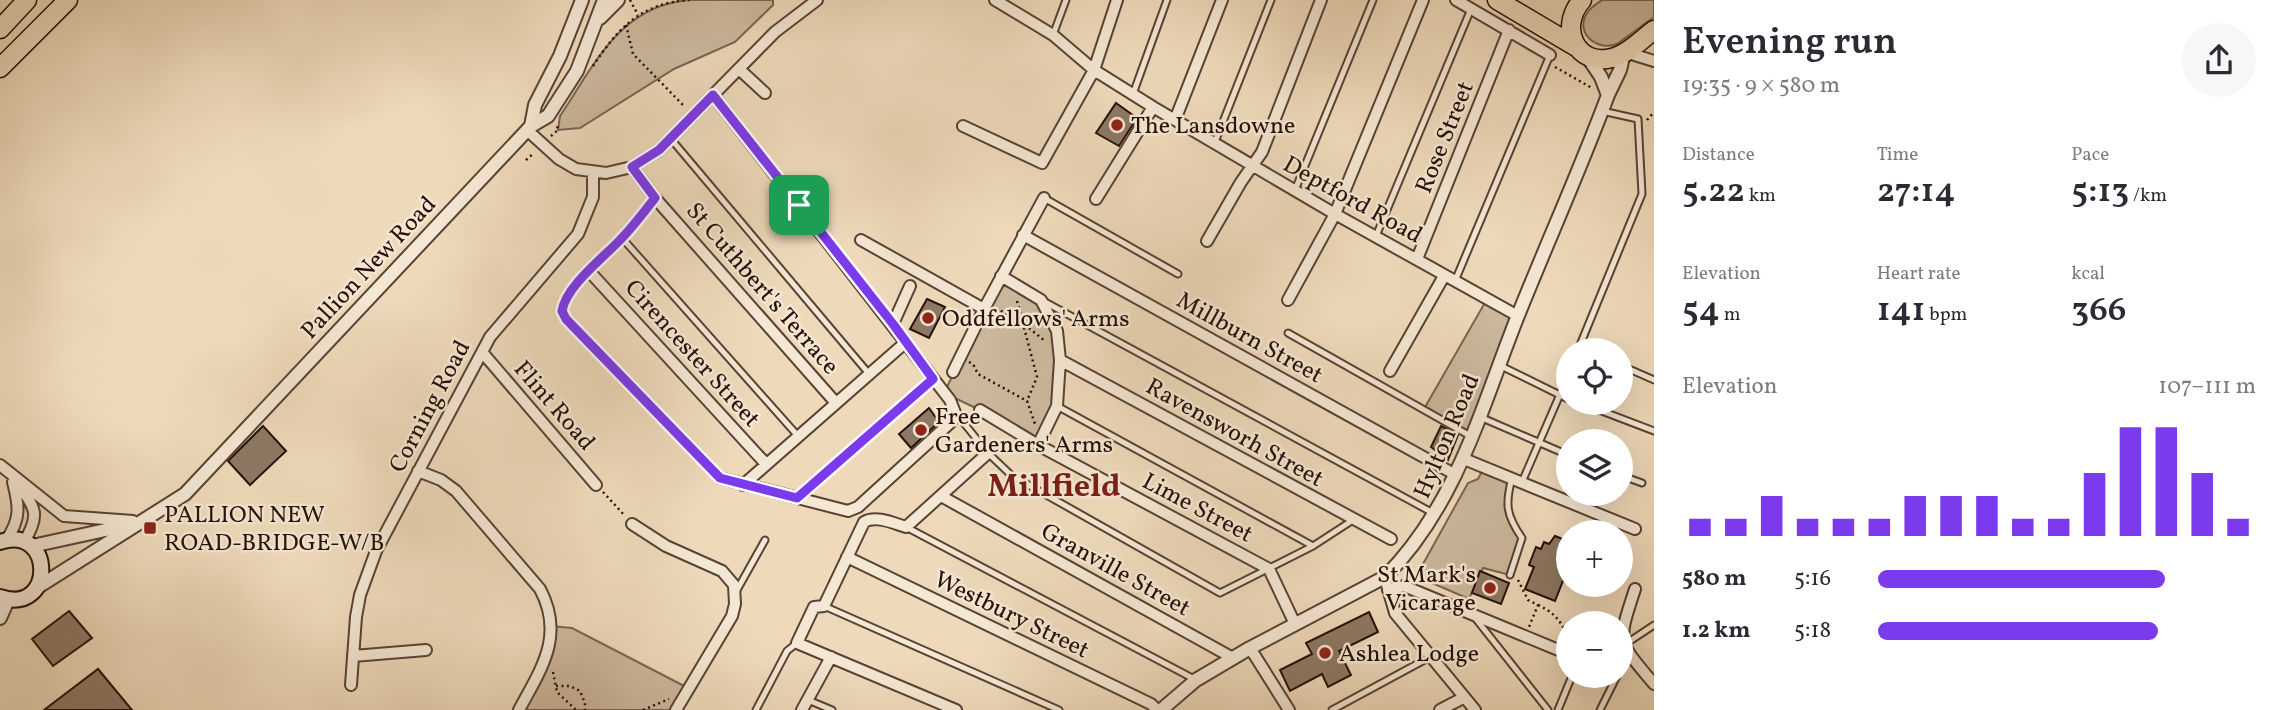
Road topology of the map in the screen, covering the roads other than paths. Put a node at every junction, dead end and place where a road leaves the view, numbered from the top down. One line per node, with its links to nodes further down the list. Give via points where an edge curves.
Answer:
1 (27, 0): 23 (highway)
2 (68, 0): 31 (highway)
3 (582, 0): 20 (street)
4 (604, 0): 22 (street, Pallion New Road)
5 (618, 0): 22 (street, Pallion New Road)
6 (817, 0): 32 (street, via 775,32)
7 (995, 0): 19 (street, Deptford Road)
8 (1066, 0): 26 (lane)
9 (1117, 0): 33 (street)
10 (1167, 0): 35 (lane)
11 (1222, 0): 40 (street)
12 (1271, 0): 44 (lane)
13 (1321, 0): 45 (street, via 1262,152)
14 (1373, 0): 48 (lane)
15 (1423, 0): 52 (street)
16 (1456, 0): 21 (street)
17 (1497, 0): 27 (highway)
18 (1582, 0): 27 (highway, via 1569,27)
19 (1013, 4): 26 (street, Deptford Road)
20 (575, 7): 42 (street)
21 (1471, 9): 24 (street); 54 (lane)
22 (597, 21): 42 (street, Pallion New Road, via 564,93 548,116)
23 (0, 29)
24 (1510, 30): 29 (street); 58 (street, Rose Street)
25 (1654, 30): 28 (highway)
26 (1053, 35): 33 (street, Deptford Road)
27 (1581, 50): 28 (highway, via 1606,59); 37 (street, via 1597,69)
28 (1625, 52): 30 (street); 37 (street, Hylton Road)
29 (1550, 55): 63 (lane)
30 (1654, 61)
31 (0, 68)
32 (739, 69): 34 (street); 36 (street)
33 (1094, 70): 35 (street, Deptford Road); 41 (street, via 1042,163)
34 (765, 93)
35 (1133, 94): 38 (street, Deptford Road)
36 (713, 95): 43 (street); 69 (street)
37 (1608, 95): 39 (street, Hylton Road)
38 (1153, 107): 40 (street, Deptford Road); 51 (street)
39 (1602, 111): 68 (street, Hylton Road); 71 (lane, via 1638,119 1642,194)
40 (1175, 120): 44 (street, Deptford Road)
41 (963, 126)
42 (529, 128): 47 (street, via 559,159); 113 (street, Pallion New Road, via 186,494)
43 (671, 139): 46 (street); 79 (lane)
44 (1215, 142): 45 (street, Deptford Road)
45 (1252, 166): 48 (street, Deptford Road); 57 (street)
46 (632, 167): 47 (street); 49 (street, St Cuthbert's Terrace)
47 (593, 172): 73 (street, Corning Road, via 593,197 578,234)
48 (1295, 190): 52 (street, Deptford Road)
49 (655, 198): 55 (lane); 83 (street, St Cuthbert's Terrace)
50 (1044, 198): 53 (street); 60 (lane)
51 (1096, 199)
52 (1335, 214): 54 (street, Deptford Road); 66 (street)
53 (1023, 234): 62 (street); 102 (street, Millburn Street)
54 (1376, 236): 58 (street, Deptford Road)
55 (622, 239): 59 (lane); 91 (lane)
56 (860, 240): 67 (street)
57 (1207, 241)
58 (1417, 259): 61 (street, Deptford Road)
59 (589, 271): 98 (street, Cirencester Street); 103 (lane, via 563,302 566,319)
60 (1178, 274)
61 (1444, 275): 63 (street, Deptford Road); 76 (street)
62 (1001, 276): 65 (street); 67 (street)
63 (1455, 281): 68 (street, Deptford Road)
64 (910, 286): 69 (street)
65 (1041, 300): 74 (street, via 1057,331); 111 (lane)
66 (1288, 300)
67 (985, 306): 78 (street)
68 (1518, 316): 75 (street, Hylton Road)
69 (893, 324): 72 (street)
70 (1288, 333): 92 (lane)
71 (1583, 338)
72 (906, 342): 79 (street); 80 (street)
73 (482, 352): 100 (street, Corning Road); 107 (street, Flint Road)
74 (1060, 357): 84 (street); 112 (street, Ravensworh Street)
75 (1499, 365): 82 (lane); 88 (street, Hylton Road)
76 (1390, 371)
77 (1633, 371): 81 (lane)
78 (953, 372)
79 (870, 374): 83 (street)
80 (933, 379): 110 (lane); 110 (street, via 956,415 858,507 848,511)
81 (1654, 380)
82 (1556, 394)
83 (836, 403): 91 (street)
84 (1057, 405): 93 (street); 121 (lane)
85 (1556, 405): 94 (lane)
86 (980, 410): 93 (street, Lime Street)
87 (1611, 415): 90 (lane)
88 (1480, 417): 92 (street, Hylton Road); 94 (lane)
89 (962, 422): 96 (lane)
90 (1654, 432)
91 (798, 436): 98 (street)
92 (1472, 437): 97 (street, Hylton Road)
93 (1039, 443): 123 (street, Lime Street)
94 (1539, 444): 95 (lane); 104 (lane)
95 (1556, 450)
96 (988, 453): 109 (street); 123 (lane, via 1011,475 1220,593)
97 (1464, 459): 102 (street, Hylton Road); 104 (street)
98 (766, 464): 108 (street)
99 (0, 465): 101 (street)
100 (418, 471): 142 (street, Corning Road, via 366,574); 155 (street, via 456,491 540,589 549,614 551,640)
101 (10, 473): 113 (street, via 64,516); 118 (street, via 18,512 16,525); 120 (street, via 33,506 35,525)
102 (1456, 475): 111 (street, Hylton Road)
103 (720, 478): 108 (street)
104 (1517, 480): 116 (street); 124 (lane, via 1506,499 1511,522 1522,538)
105 (1633, 480): 106 (lane)
106 (1642, 483)
107 (596, 485)
108 (743, 485): 110 (street)
109 (941, 496): 115 (street); 145 (street, Granville Street)
110 (797, 498)
111 (1435, 514): 125 (street, Hylton Road)
112 (1353, 520): 117 (street, Ravensworh Street); 121 (lane)
113 (143, 522): 120 (street, Pallion New Road); 126 (street, Pallion New Road)
114 (632, 524): 129 (street, via 666,546 722,571)
115 (906, 527): 122 (street, via 869,519 860,527); 147 (lane)
116 (1635, 529)
117 (1391, 539)
118 (4, 540): 120 (main road, Pallion New Road)
119 (765, 540): 129 (lane)
120 (28, 544): 126 (main road, via 40,556 43,569)
121 (1313, 546): 123 (lane)
122 (847, 557): 131 (street); 161 (street, Westbury Street)
123 (1269, 569): 135 (street, Lime Street)
124 (1510, 575)
125 (1385, 577): 128 (street); 135 (street, Hylton Road)
126 (38, 587): 130 (main road, Pallion New Road, via 27,597)
127 (1635, 589): 132 (street)
128 (1388, 590): 133 (street, via 1404,586); 144 (street, via 1395,613)
129 (735, 593): 156 (street, via 732,616)
130 (4, 599): 134 (street, Pallion New Road)
131 (824, 606): 137 (street, via 814,607); 160 (lane)
132 (1627, 611)
133 (1473, 614): 140 (street); 166 (lane)
134 (0, 618)
135 (1294, 624): 139 (street, Hylton Road)
136 (1654, 625): 138 (lane)
137 (797, 643): 143 (street); 157 (lane, via 787,651)
138 (1633, 643)
139 (1250, 648): 145 (street, Hylton Road); 162 (street)
140 (1556, 649)
141 (426, 650): 142 (street)
142 (352, 656): 149 (street, Corning Road)
143 (831, 657): 154 (street); 159 (street)
144 (1430, 657): 152 (street); 163 (lane)
145 (1233, 658): 147 (street, Hylton Road)
146 (1633, 658): 148 (street)
147 (1196, 680): 161 (street, Hylton Road)
148 (1654, 684)
149 (351, 685)
150 (1567, 688): 167 (lane)
151 (1611, 688): 153 (lane)
152 (1462, 698): 164 (street); 165 (street)
153 (1605, 702): 168 (lane); 169 (lane)
154 (805, 705): 158 (lane)
155 (519, 710)
156 (676, 710)
157 (756, 710)
158 (832, 710)
159 (956, 710)
160 (1059, 710)
161 (1159, 710)
162 (1289, 710)
163 (1332, 710)
164 (1440, 710)
165 (1475, 710)
166 (1548, 710)
167 (1559, 710)
168 (1600, 710)
169 (1611, 710)

